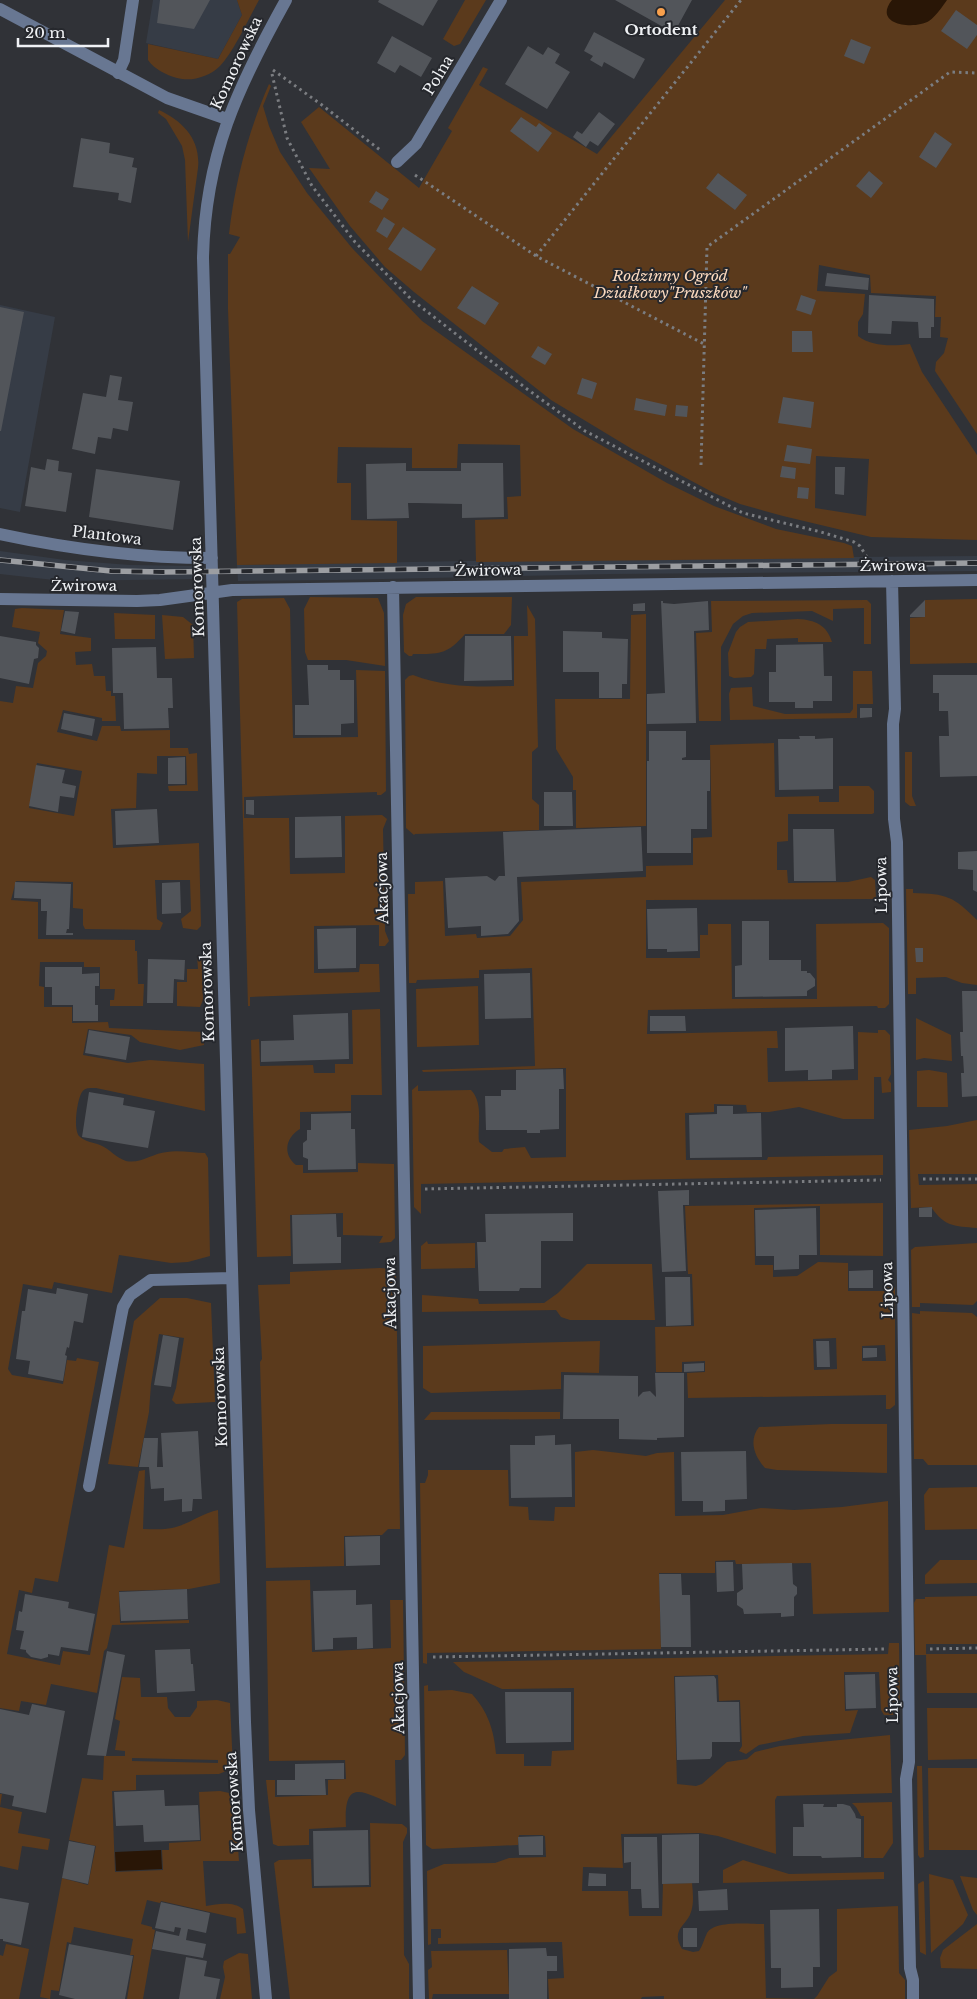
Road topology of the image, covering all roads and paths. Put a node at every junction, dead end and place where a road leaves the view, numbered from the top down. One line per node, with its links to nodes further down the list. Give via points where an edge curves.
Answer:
1 (134, 0): 6 (street, via 124,60)
2 (286, 0): 8 (street, Komorowska, via 253,59)
3 (501, 0): 9 (street, Polna, via 416,144)
4 (741, 0): 11 (path)
5 (0, 9): 6 (street)
6 (118, 73): 8 (street, via 167,98)
7 (977, 73): 12 (path, via 950,72 707,247)
8 (227, 119): 15 (street, Komorowska, via 209,190 204,241)
9 (397, 162): 17 (path, via 270,68 287,138 312,186 355,242 412,300 585,431 743,513 854,542 866,553)
10 (415, 175): 11 (path)
11 (536, 256): 12 (path)
12 (704, 344): 13 (path)
13 (701, 465)
14 (0, 534): 15 (street, Plantowa, via 38,543 140,556)
15 (212, 558): 20 (street, Komorowska)
16 (977, 580): 18 (street, Żwirowa)
17 (874, 581): 18 (street, Żwirowa); 19 (street, Żwirowa)
18 (892, 581): 23 (street, Lipowa)
19 (393, 587): 20 (street, Żwirowa); 24 (street, Akacjowa)
20 (214, 592): 21 (street, Żwirowa, via 137,601); 25 (street, Komorowska)
21 (0, 599)
22 (977, 1179): 23 (path)
23 (902, 1180): 24 (path); 28 (street, Lipowa)
24 (404, 1190): 29 (street, Akacjowa)
25 (232, 1278): 26 (street, via 151,1280 130,1294 122,1312); 30 (street, Komorowska, via 245,1731)
26 (89, 1486)
27 (977, 1648): 28 (path)
28 (908, 1650): 29 (path); 32 (street, Lipowa, via 909,1762 906,1779)
29 (414, 1658): 31 (street, Akacjowa)
30 (266, 1999)
31 (419, 1999)
32 (913, 1999)

